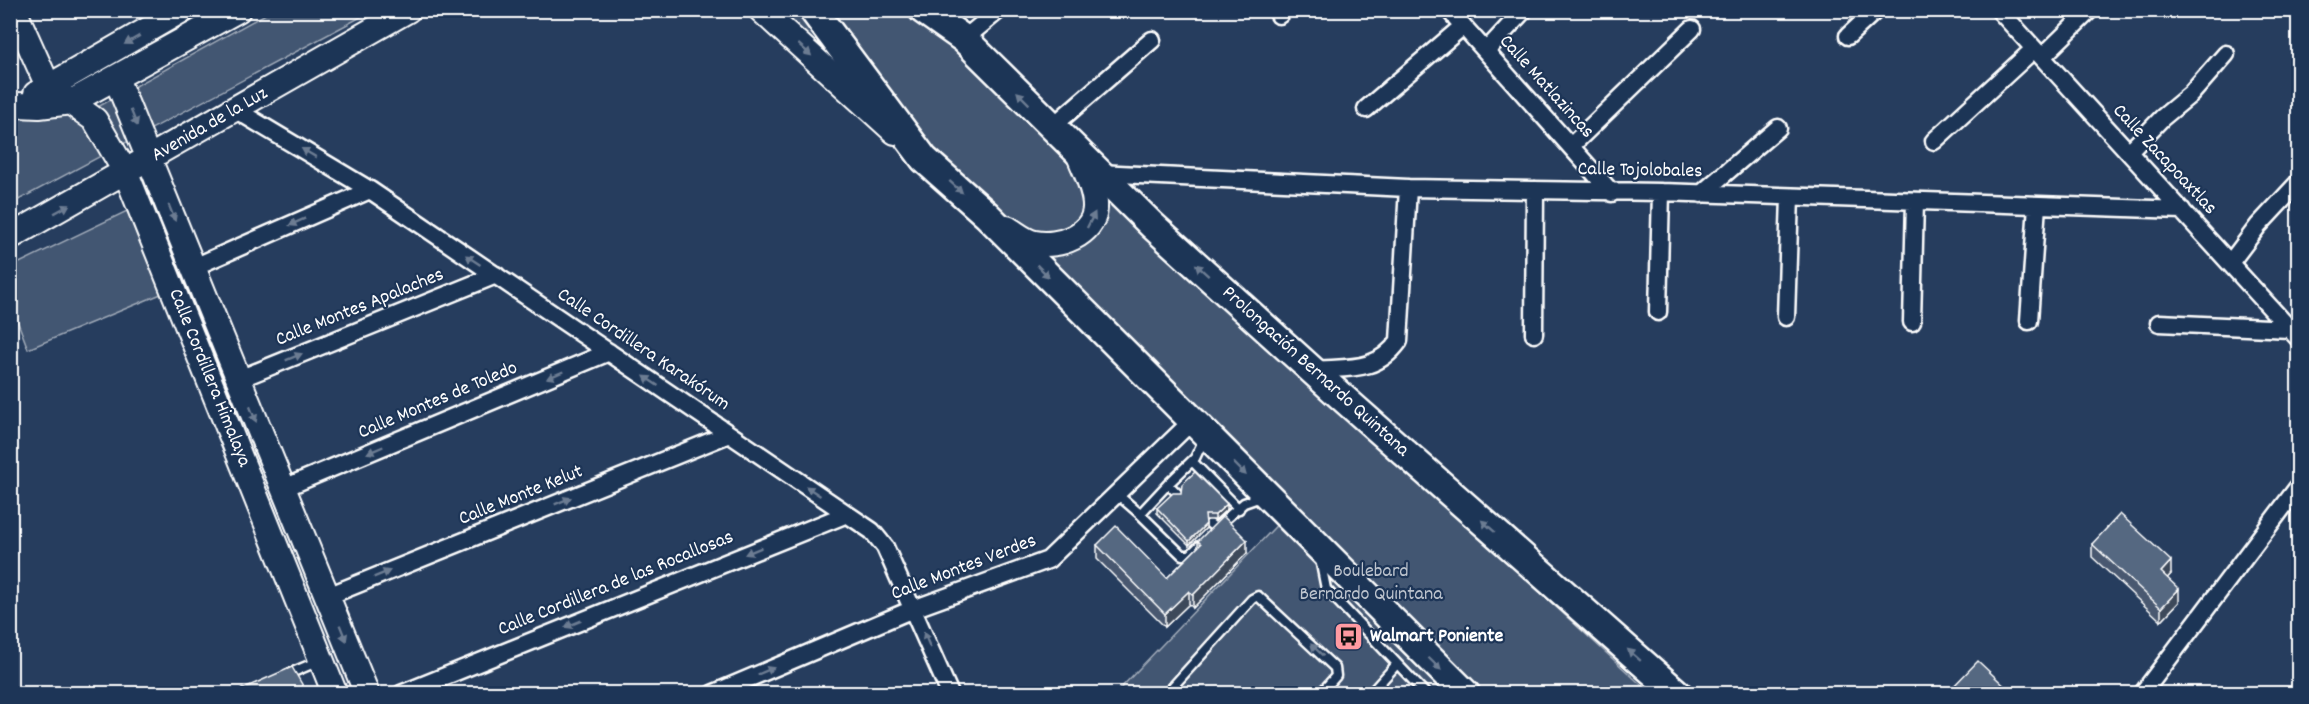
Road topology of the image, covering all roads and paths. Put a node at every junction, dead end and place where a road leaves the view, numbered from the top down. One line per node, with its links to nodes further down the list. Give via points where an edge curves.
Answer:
1 (14, 10): 26 (street)
2 (183, 10): 26 (street, one-way to 26)
3 (238, 10): 24 (street)
4 (380, 10): 25 (street, via 310,52)
5 (408, 10): 25 (street, Avenida de la Luz)
6 (761, 10): 37 (street, one-way to 37)
7 (813, 10): 37 (main road)
8 (923, 10): 19 (main road, Prolongación Bernardo Quintana)
9 (939, 10): 19 (street, Prolongación Bernardo Quintana)
10 (999, 10): 19 (street)
11 (1449, 10): 16 (street, Calle Matlazincas)
12 (1524, 10): 21 (street)
13 (1876, 10): 18 (street)
14 (1999, 10): 22 (street, Calle Zacapoaxtlas)
15 (2090, 10): 22 (street)
16 (1463, 27): 21 (street, Calle Matlazincas); 29 (street)
17 (1692, 29): 34 (street)
18 (1848, 36)
19 (964, 39): 31 (main road, Prolongación Bernardo Quintana, one-way to 19)
20 (1152, 40): 31 (street)
21 (1486, 51): 34 (street, Calle Matlazincas)
22 (2038, 53): 33 (street); 35 (street, Calle Zacapoaxtlas)
23 (2226, 54): 35 (street, via 2191,94)
24 (116, 78): 27 (street); 36 (street, Calle Cordillera Himalaya, one-way to 36)
25 (281, 84): 30 (street, Avenida de la Luz)
26 (48, 87): 27 (street, Calle Cordillera Himalaya); 28 (street)
27 (71, 102): 28 (street); 39 (street, Calle Cordillera Himalaya, via 95,120)
28 (14, 107)
29 (1366, 109)
30 (236, 110): 36 (street, Avenida de la Luz); 42 (street, Calle Cordillera Karakórum, one-way to 30)
31 (1052, 127): 38 (main road, Prolongación Bernardo Quintana)
32 (1778, 128): 46 (street)
33 (1934, 141)
34 (1571, 146): 45 (street, Calle Matlazincas)
35 (2128, 152): 50 (street, Calle Zacapoaxtlas)
36 (150, 159): 39 (street, Avenida de la Luz); 54 (street, Calle Cordillera Himalaya, one-way to 54)
37 (924, 159): 51 (main road, one-way to 51)
38 (1088, 164): 41 (street, Calle Tojolobales); 51 (street, one-way to 38, via 1036,244 1054,244 1083,233 1093,218 1095,201); 64 (main road, Prolongación Bernardo Quintana, one-way to 38)
39 (126, 173): 52 (street, Avenida de la Luz, one-way to 39); 81 (street, Calle Cordillera Himalaya)
40 (2298, 183): 53 (street)
41 (1408, 188): 43 (street, Calle Tojolobales); 64 (street, via 1399,341 1389,356 1372,365)
42 (370, 190): 54 (street, one-way to 54); 55 (street, Calle Cordillera Karakórum, one-way to 42)
43 (1535, 190): 45 (street, Calle Tojolobales); 62 (street)
44 (1661, 192): 45 (street, Calle Tojolobales); 46 (street, Calle Tojolobales); 56 (street)
45 (1612, 193)
46 (1701, 194): 47 (street, Calle Tojolobales)
47 (1790, 196): 48 (street, Calle Tojolobales); 57 (street)
48 (1915, 201): 49 (street, Calle Tojolobales); 59 (street)
49 (2037, 206): 50 (street, Calle Tojolobales); 58 (street)
50 (2182, 210): 53 (street, Calle Zacapoaxtlas)
51 (987, 215): 66 (main road, one-way to 66)
52 (10, 237)
53 (2230, 263): 61 (street, Calle Zacapoaxtlas)
54 (194, 267): 65 (street, Calle Cordillera Himalaya)
55 (496, 275): 63 (street, Calle Cordillera Karakórum); 65 (street, Calle Montes Apalaches, one-way to 55)
56 (1658, 312)
57 (1786, 317)
58 (2029, 321)
59 (1912, 322)
60 (2159, 323): 61 (street)
61 (2294, 333)
62 (1534, 334)
63 (609, 352): 67 (street, Calle Cordillera Karakórum, one-way to 63); 71 (street, Calle Montes de Toledo, one-way to 71)
64 (1312, 370): 94 (main road, Prolongación Bernardo Quintana, one-way to 64)
65 (239, 379): 71 (street, Calle Cordillera Himalaya, one-way to 71)
66 (1199, 428): 68 (lane); 73 (street, Calle Montes Verdes); 74 (main road, one-way to 74)
67 (729, 434): 77 (street, Calle Cordillera Karakórum, one-way to 67); 79 (street, Calle Monte Kelut, one-way to 67)
68 (1192, 461): 69 (lane); 75 (lane)
69 (1168, 484): 72 (lane); 76 (lane)
70 (2298, 487): 95 (street)
71 (284, 488): 79 (street, Calle Cordillera Himalaya)
72 (1177, 493)
73 (1118, 494): 76 (lane); 80 (street, Calle Montes Verdes, via 1048,560)
74 (1265, 495): 75 (lane); 78 (main road)
75 (1239, 509): 76 (lane, via 1213,526 1187,556)
76 (1140, 513)
77 (847, 514): 80 (street, Calle Cordillera Karakórum, via 878,536); 86 (street, Calle Cordillera de las Rocallosas, one-way to 86)
78 (1319, 549): 82 (lane, via 1326,589); 93 (main road, one-way to 93)
79 (328, 596): 85 (street, Calle Cordillera Himalaya, one-way to 85)
80 (914, 609): 87 (street, Calle Montes Verdes, one-way to 80); 88 (street, Calle Cordillera Karakórum, one-way to 80)
81 (321, 659): 83 (lane); 84 (street, Calle Cordillera Himalaya)
82 (1396, 665): 91 (lane); 92 (lane)
83 (275, 680)
84 (335, 693)
85 (367, 693)
86 (401, 693)
87 (712, 693)
88 (950, 693)
89 (1166, 693): 90 (lane, one-way to 89, via 1336,676 1335,668 1260,596 1252,599)
90 (1320, 693)
91 (1370, 693)
92 (1426, 693)
93 (1466, 693)
94 (1678, 693)
95 (2142, 693)

